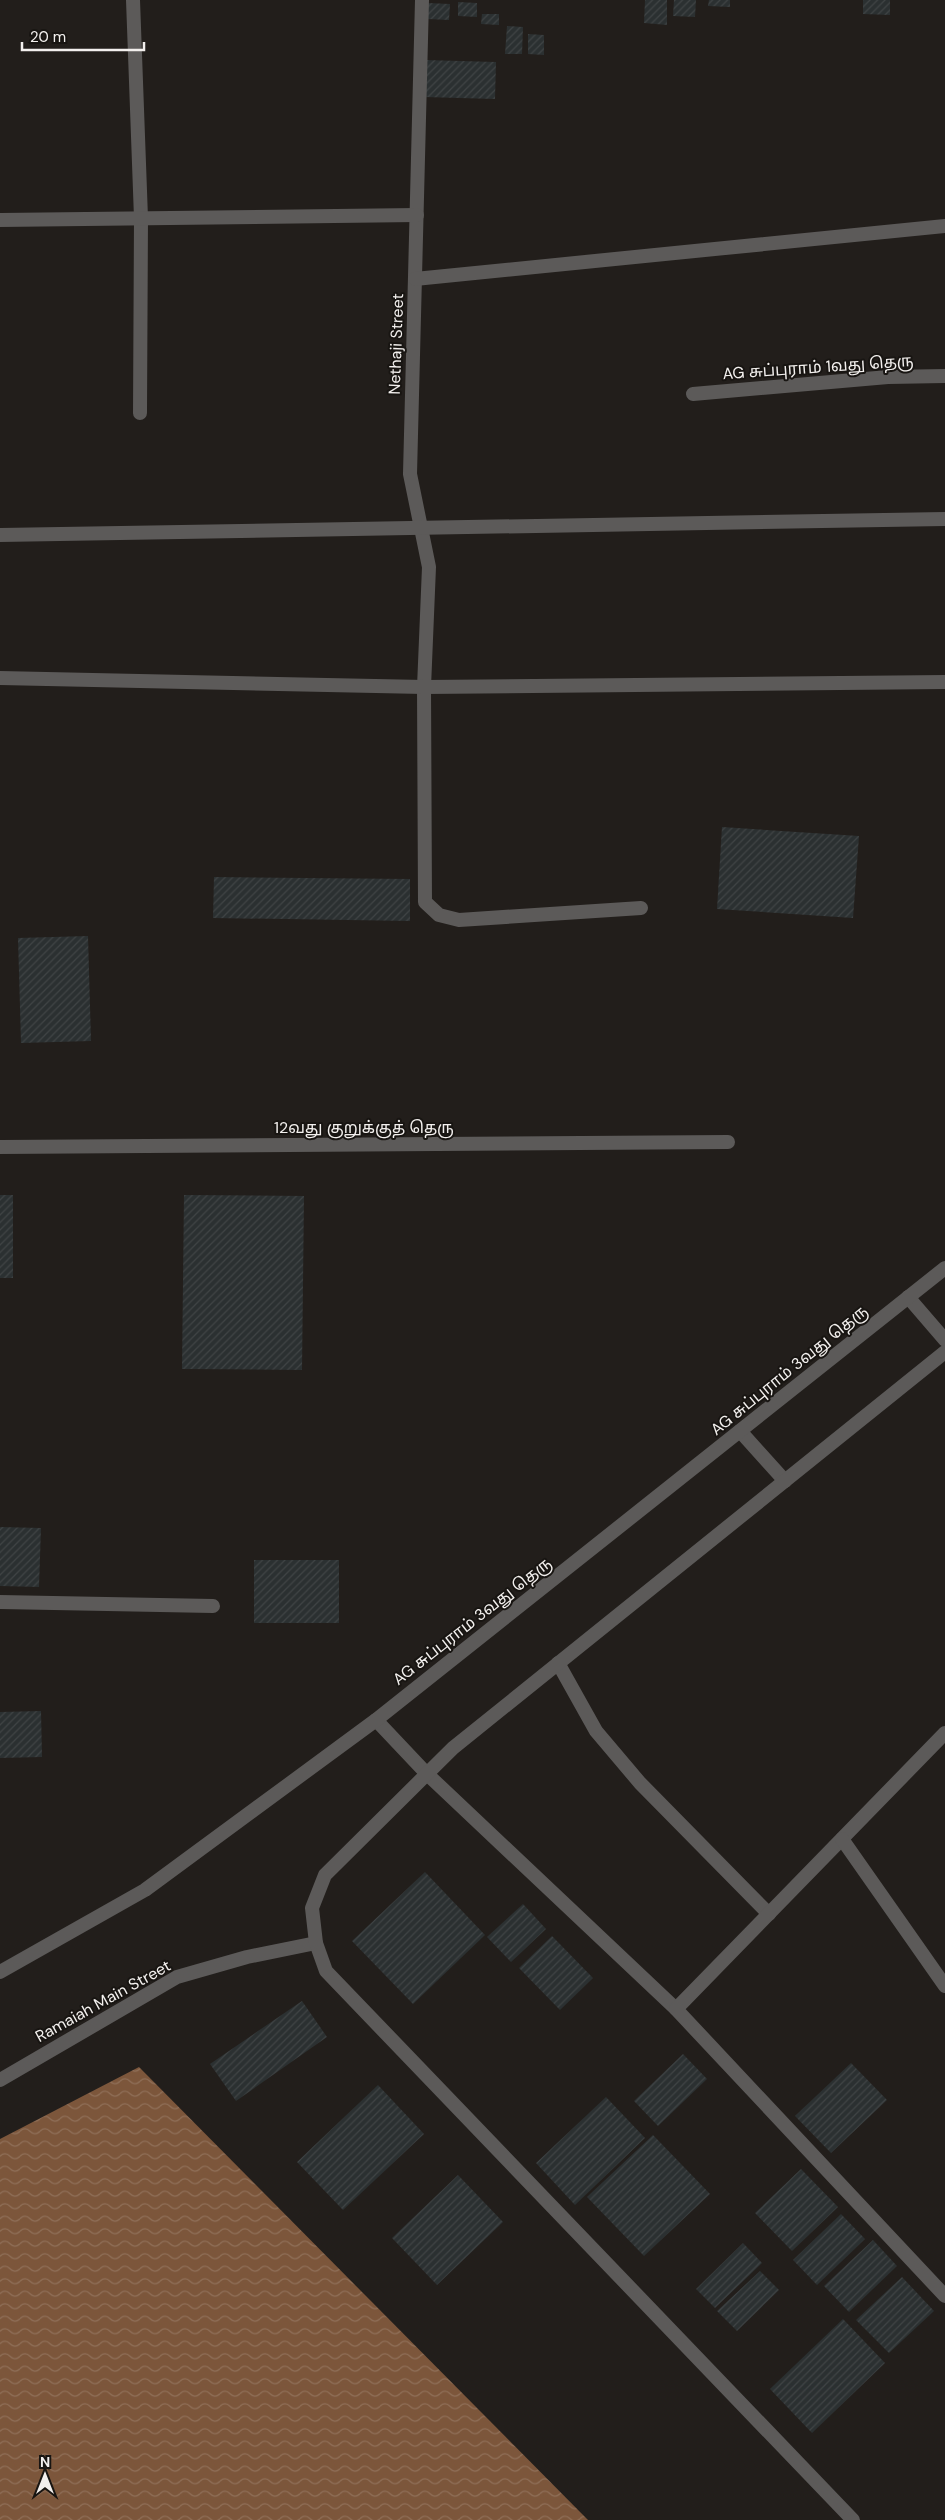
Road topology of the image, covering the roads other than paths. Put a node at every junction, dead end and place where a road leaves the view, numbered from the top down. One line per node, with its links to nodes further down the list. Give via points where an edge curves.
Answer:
1 (133, 0): 4 (street)
2 (422, 0): 3 (street, Nethaji Street)
3 (416, 214): 4 (street); 7 (street, Nethaji Street)
4 (142, 218): 5 (street); 10 (street)
5 (0, 220)
6 (945, 226): 7 (street)
7 (415, 279): 12 (street, Nethaji Street, via 410,474)
8 (945, 376): 9 (street, AG சுப்புராம் 1வது தெரு, via 888,377)
9 (693, 394)
10 (140, 413)
11 (945, 519): 12 (street)
12 (421, 527): 13 (street); 16 (street, Nethaji Street, via 429,567)
13 (0, 536)
14 (0, 678): 16 (street)
15 (945, 682): 16 (street)
16 (424, 687): 17 (street, Nethaji Street, via 425,902 439,914 459,920)
17 (640, 908)
18 (728, 1142): 19 (street, 12வது குறுக்குத் தெரு)
19 (0, 1147)
20 (945, 1268): 21 (street, AG சுப்புராம் 3வது தெரு)
21 (911, 1301): 22 (street); 24 (street, AG சுப்புராம் 3வது தெரு)
22 (945, 1340)
23 (945, 1352): 25 (street)
24 (744, 1436): 25 (street); 29 (street, AG சுப்புராம் 3வது தெரு)
25 (785, 1481): 28 (street)
26 (0, 1602): 27 (street)
27 (213, 1606)
28 (558, 1663): 31 (street, via 453,1748); 33 (street, via 596,1731 640,1783)
29 (376, 1720): 31 (street); 35 (street, AG சுப்புராம் 3வது தெரு, via 146,1890)
30 (945, 1733): 32 (street)
31 (427, 1774): 34 (street, via 325,1875 312,1908); 37 (street)
32 (842, 1839): 33 (street); 36 (street)
33 (769, 1914): 37 (street)
34 (316, 1943): 38 (street, Ramaiah Main Street, via 247,1957 177,1977); 40 (street, via 326,1971)
35 (0, 1972)
36 (945, 1986)
37 (676, 2009): 39 (street)
38 (0, 2080)
39 (945, 2296)
40 (853, 2520)

